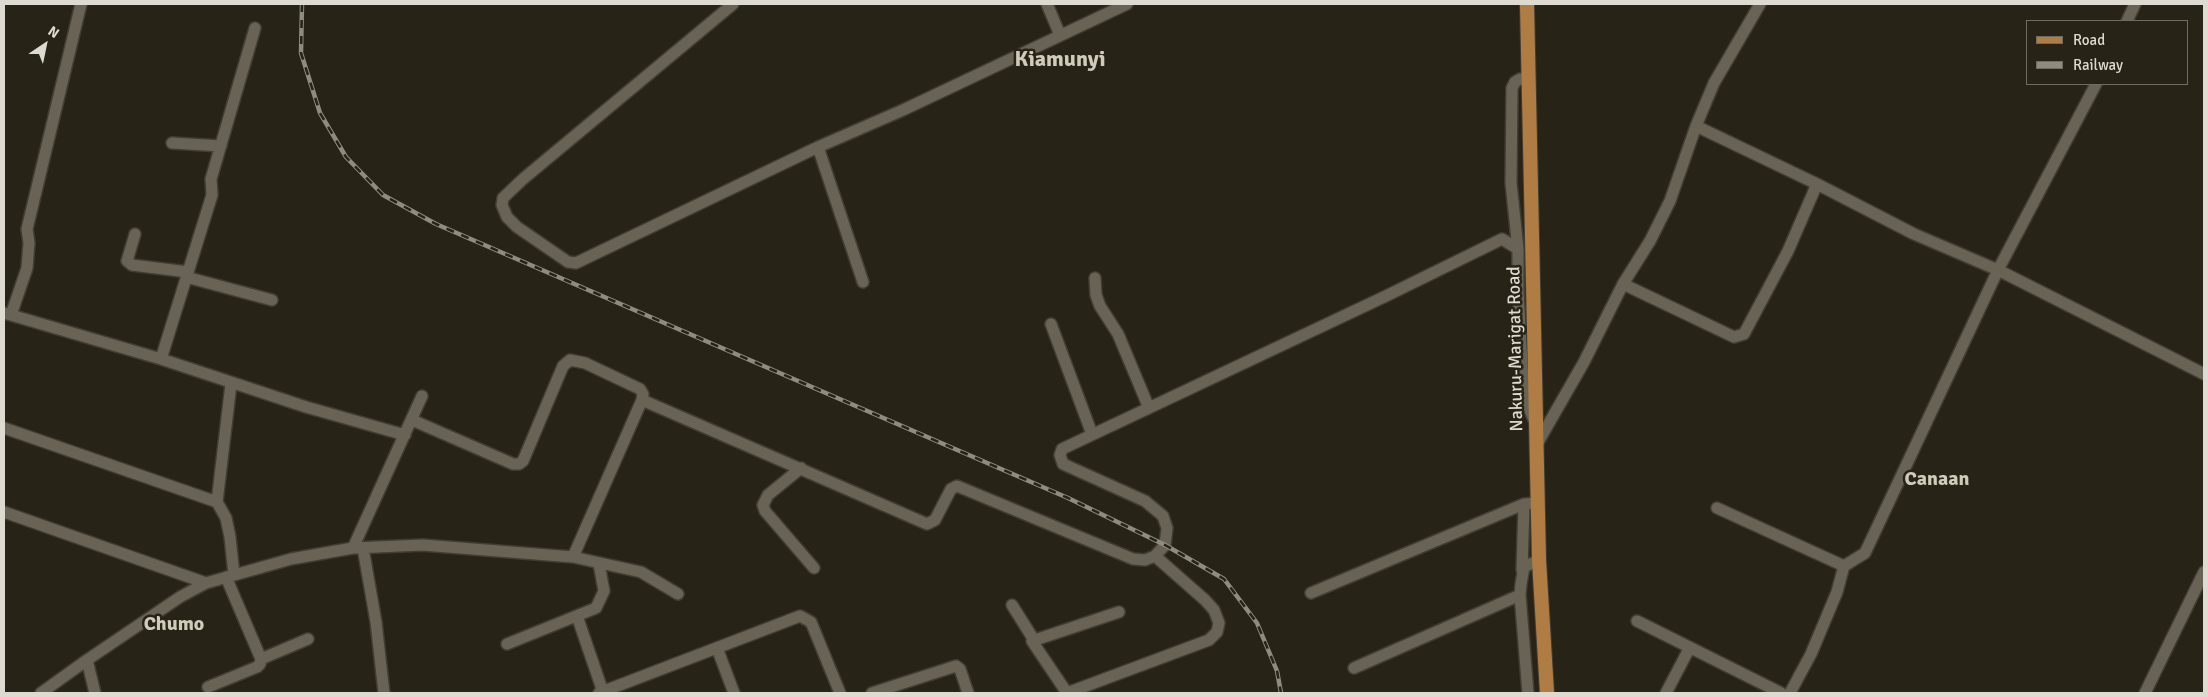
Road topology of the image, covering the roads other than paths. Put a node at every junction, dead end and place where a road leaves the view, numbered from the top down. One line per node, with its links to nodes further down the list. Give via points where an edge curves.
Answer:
1 (81, 4): 28 (street, via 27,229 27,268)
2 (733, 4): 16 (street, via 523,179 503,198 507,217 568,262 576,263)
3 (1047, 4): 10 (street)
4 (1127, 4): 10 (street)
5 (1527, 4): 11 (main road, Nakuru-Marigat Road)
6 (1760, 4): 13 (street, via 1714,83)
7 (2135, 4): 8 (street)
8 (2127, 20)
9 (255, 28): 15 (street)
10 (1060, 35): 16 (street)
11 (1528, 79): 18 (street, via 1520,79 1512,88 1511,183); 38 (main road, Nakuru-Marigat Road)
12 (2095, 85): 22 (street)
13 (1696, 126): 17 (street); 26 (street, via 1670,201)
14 (172, 143): 15 (street)
15 (221, 146): 23 (street, via 211,179 212,195)
16 (818, 147): 25 (street)
17 (1817, 184): 22 (street, via 1914,234); 26 (street, via 1788,251 1744,334 1734,337)
18 (1515, 232): 20 (street); 21 (street)
19 (135, 234): 23 (street, via 127,261 132,265)
20 (1502, 239): 21 (street); 35 (street)
21 (1518, 250): 38 (street, via 1523,383)
22 (1998, 270): 31 (street); 52 (street, via 1865,552)
23 (187, 275): 27 (street); 30 (street)
24 (1095, 278): 35 (street, via 1100,306 1118,334)
25 (863, 282)
26 (1623, 284): 41 (street, via 1584,362)
27 (272, 300)
28 (8, 314): 30 (street)
29 (1051, 324): 39 (street)
30 (161, 360): 32 (street)
31 (2204, 374)
32 (231, 384): 40 (street); 43 (street)
33 (422, 396): 36 (street)
34 (642, 400): 36 (street, via 640,389 585,363 570,360 563,366 519,464); 42 (street); 49 (street)
35 (1149, 408): 39 (street)
36 (412, 420): 40 (street)
37 (4, 428): 43 (street)
38 (1537, 428): 41 (main road, Nakuru-Marigat Road)
39 (1092, 434): 48 (street, via 1062,449 1063,464 1145,501 1163,516 1167,538)
40 (406, 435): 47 (street)
41 (1537, 444): 44 (main road, Nakuru-Marigat Road)
42 (801, 468): 48 (street, via 927,524 935,520 951,489 957,486 1133,559 1145,560); 53 (street, via 768,495 763,505)
43 (217, 502): 56 (street, via 228,527)
44 (1531, 504): 50 (main road, Nakuru-Marigat Road); 54 (street); 58 (street)
45 (1717, 508): 52 (street)
46 (4, 512): 57 (street)
47 (358, 548): 49 (street, via 423,545); 56 (street, via 291,559); 77 (street, via 376,622)
48 (1155, 556): 82 (street, via 1214,610 1219,623 1218,632 1209,640)
49 (573, 557): 51 (street)
50 (1539, 560): 54 (street); 84 (main road, Nakuru-Marigat Road)
51 (600, 564): 59 (street, via 641,572); 63 (street, via 602,600 596,608)
52 (1844, 566): 87 (street, via 1837,592 1811,654)
53 (814, 568)
54 (1522, 570): 60 (street)
55 (2204, 572): 88 (street)
56 (230, 576): 57 (street); 70 (street)
57 (206, 583): 71 (street)
58 (1311, 593)
59 (678, 594)
60 (1520, 595): 72 (street); 83 (street)
61 (1012, 605): 66 (street)
62 (1119, 612): 66 (street)
63 (577, 616): 67 (street); 74 (street)
64 (1637, 621): 69 (street)
65 (308, 639): 70 (street)
66 (1034, 640): 82 (street, via 1032,644)
67 (508, 644)
68 (717, 648): 74 (street); 78 (street); 79 (street, via 800,616 811,622)
69 (1689, 648): 85 (street); 86 (street)
70 (260, 659): 73 (street, via 257,668)
71 (87, 660): 75 (street); 76 (street)
72 (1354, 668)
73 (208, 687)
74 (601, 692)
75 (41, 693)
76 (95, 693)
77 (384, 693)
78 (734, 693)
79 (840, 693)
80 (872, 693): 81 (street, via 956,666)
81 (968, 693)
82 (1067, 693)
83 (1528, 693)
84 (1547, 693)
85 (1666, 693)
86 (1781, 693)
87 (1790, 693)
88 (2145, 693)

